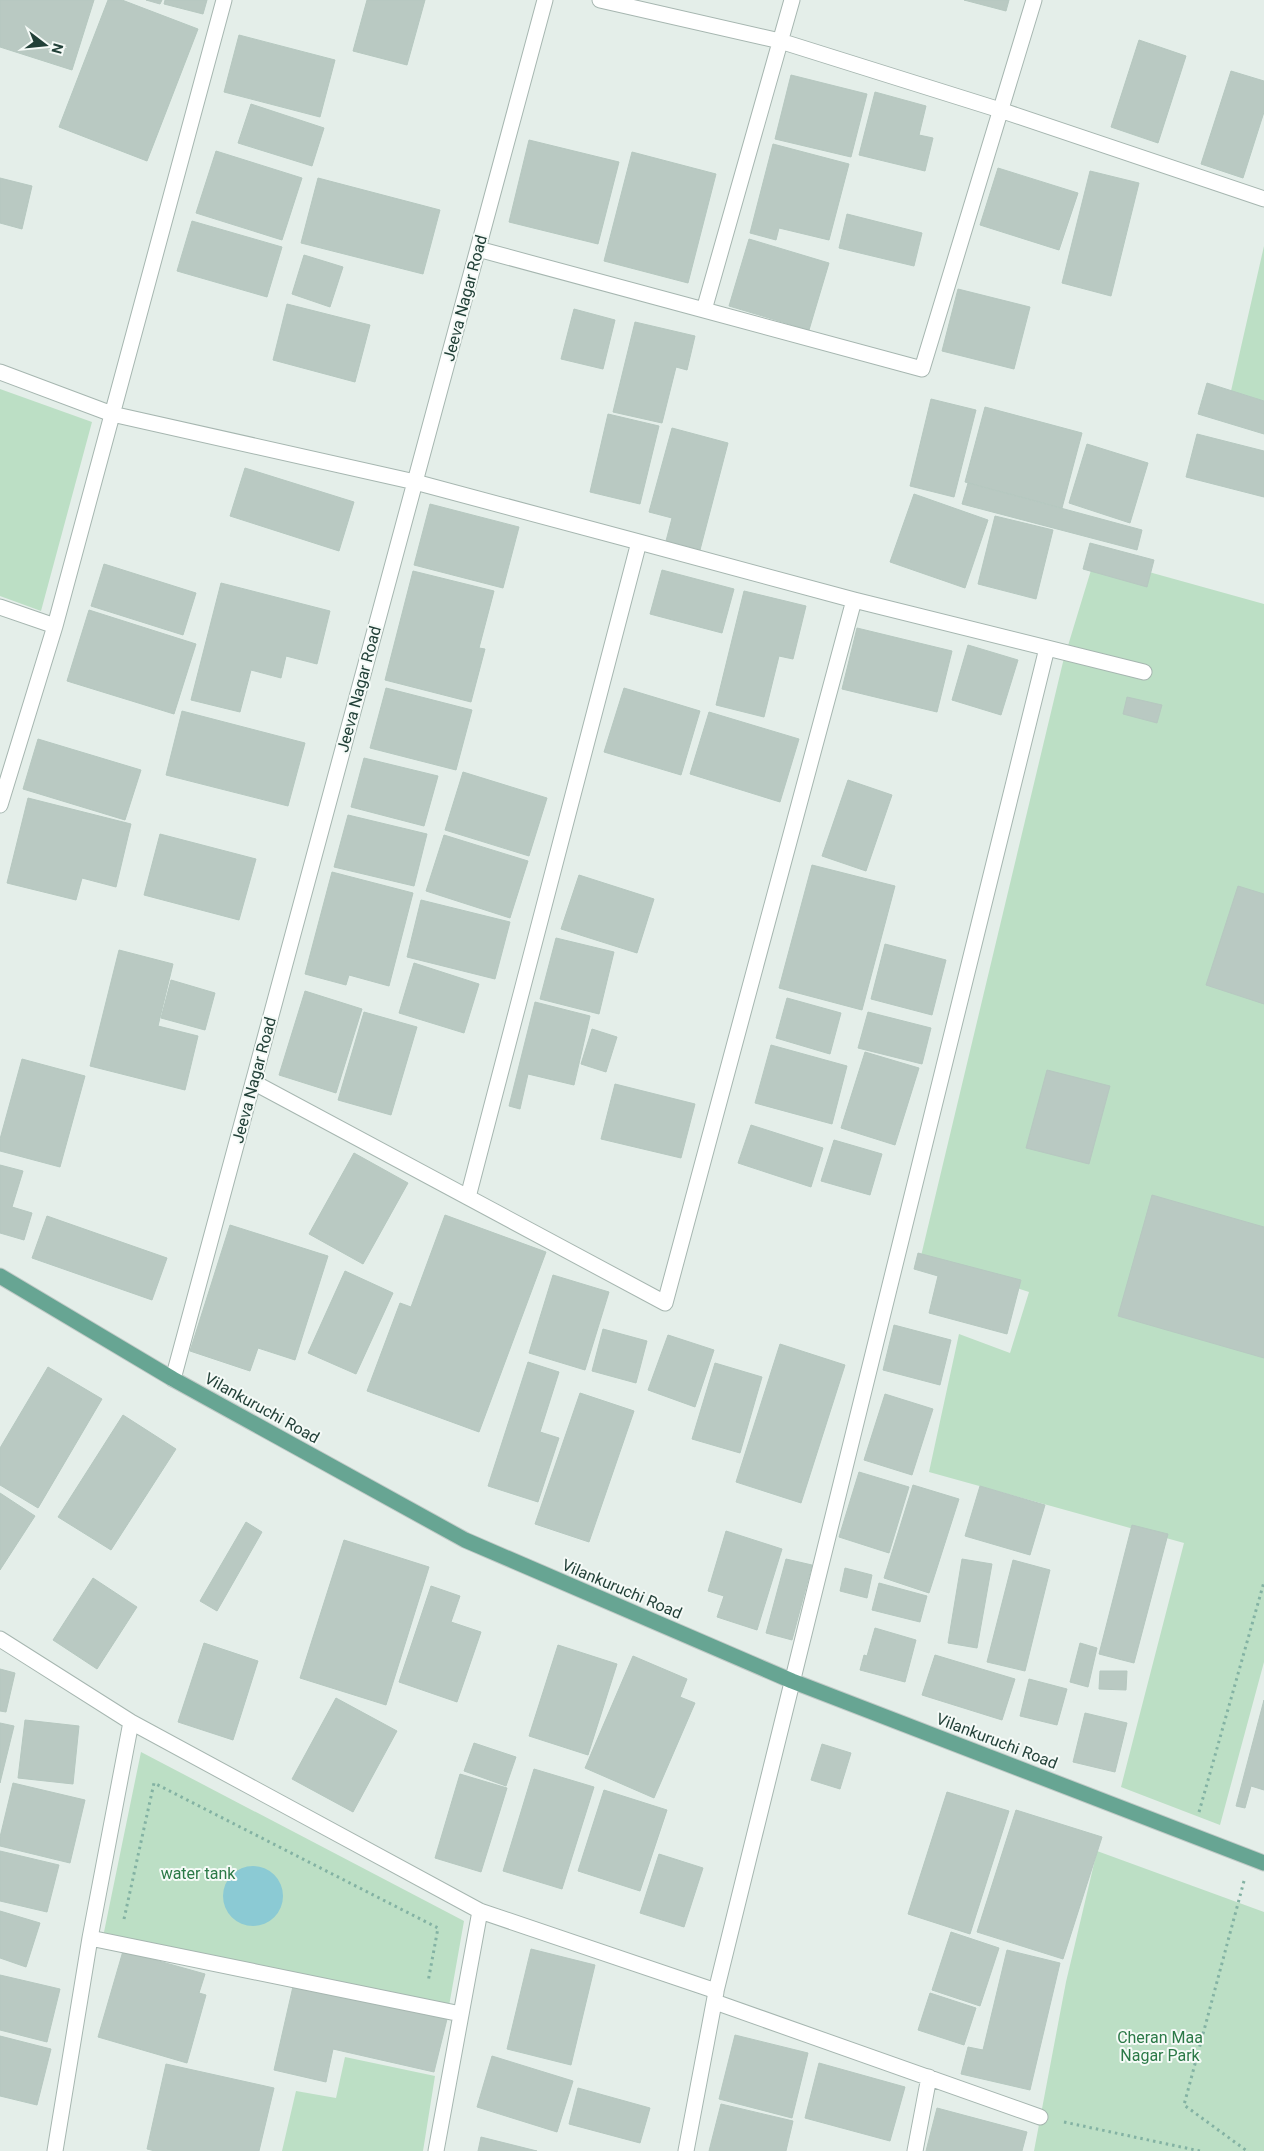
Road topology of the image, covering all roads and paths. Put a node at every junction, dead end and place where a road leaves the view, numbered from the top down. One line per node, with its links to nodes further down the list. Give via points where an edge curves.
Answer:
1 (224, 0): 12 (street)
2 (545, 0): 9 (street, Jeeva Nagar Road)
3 (600, 0): 6 (street)
4 (792, 0): 6 (street)
5 (1034, 0): 7 (street)
6 (780, 40): 7 (street); 10 (street)
7 (1000, 110): 8 (street); 10 (street, via 922,369)
8 (1264, 199)
9 (478, 249): 10 (street); 13 (street, Jeeva Nagar Road)
10 (704, 310)
11 (0, 372): 12 (street)
12 (112, 414): 13 (street); 17 (street)
13 (415, 482): 14 (street); 21 (street, Jeeva Nagar Road)
14 (639, 542): 15 (street); 22 (street)
15 (854, 600): 18 (street); 22 (street, via 665,1303)
16 (0, 607): 17 (street)
17 (55, 626): 20 (street)
18 (1048, 648): 19 (street); 27 (street)
19 (1144, 672)
20 (0, 806)
21 (253, 1082): 22 (street); 24 (street, Jeeva Nagar Road)
22 (468, 1197)
23 (0, 1276): 24 (main road, Vilankuruchi Road)
24 (173, 1379): 27 (main road, Vilankuruchi Road, via 465,1540)
25 (1264, 1582): 29 (path)
26 (0, 1638): 28 (street)
27 (792, 1681): 29 (main road, Vilankuruchi Road); 35 (street)
28 (131, 1722): 31 (street); 33 (street)
29 (1192, 1835): 30 (main road, Vilankuruchi Road)
30 (1257, 1860): 44 (path, via 1184,2105)
31 (480, 1911): 35 (street); 36 (street)
32 (122, 1925): 34 (path, via 154,1782 438,1928 428,1985)
33 (90, 1938): 36 (street); 39 (street)
34 (419, 1983)
35 (716, 1996): 37 (street); 41 (street)
36 (461, 2014): 40 (street)
37 (929, 2078): 38 (street); 42 (street)
38 (1040, 2117): 43 (path)
39 (55, 2151)
40 (436, 2151)
41 (686, 2151)
42 (915, 2151)
43 (1200, 2151)
44 (1247, 2151)

